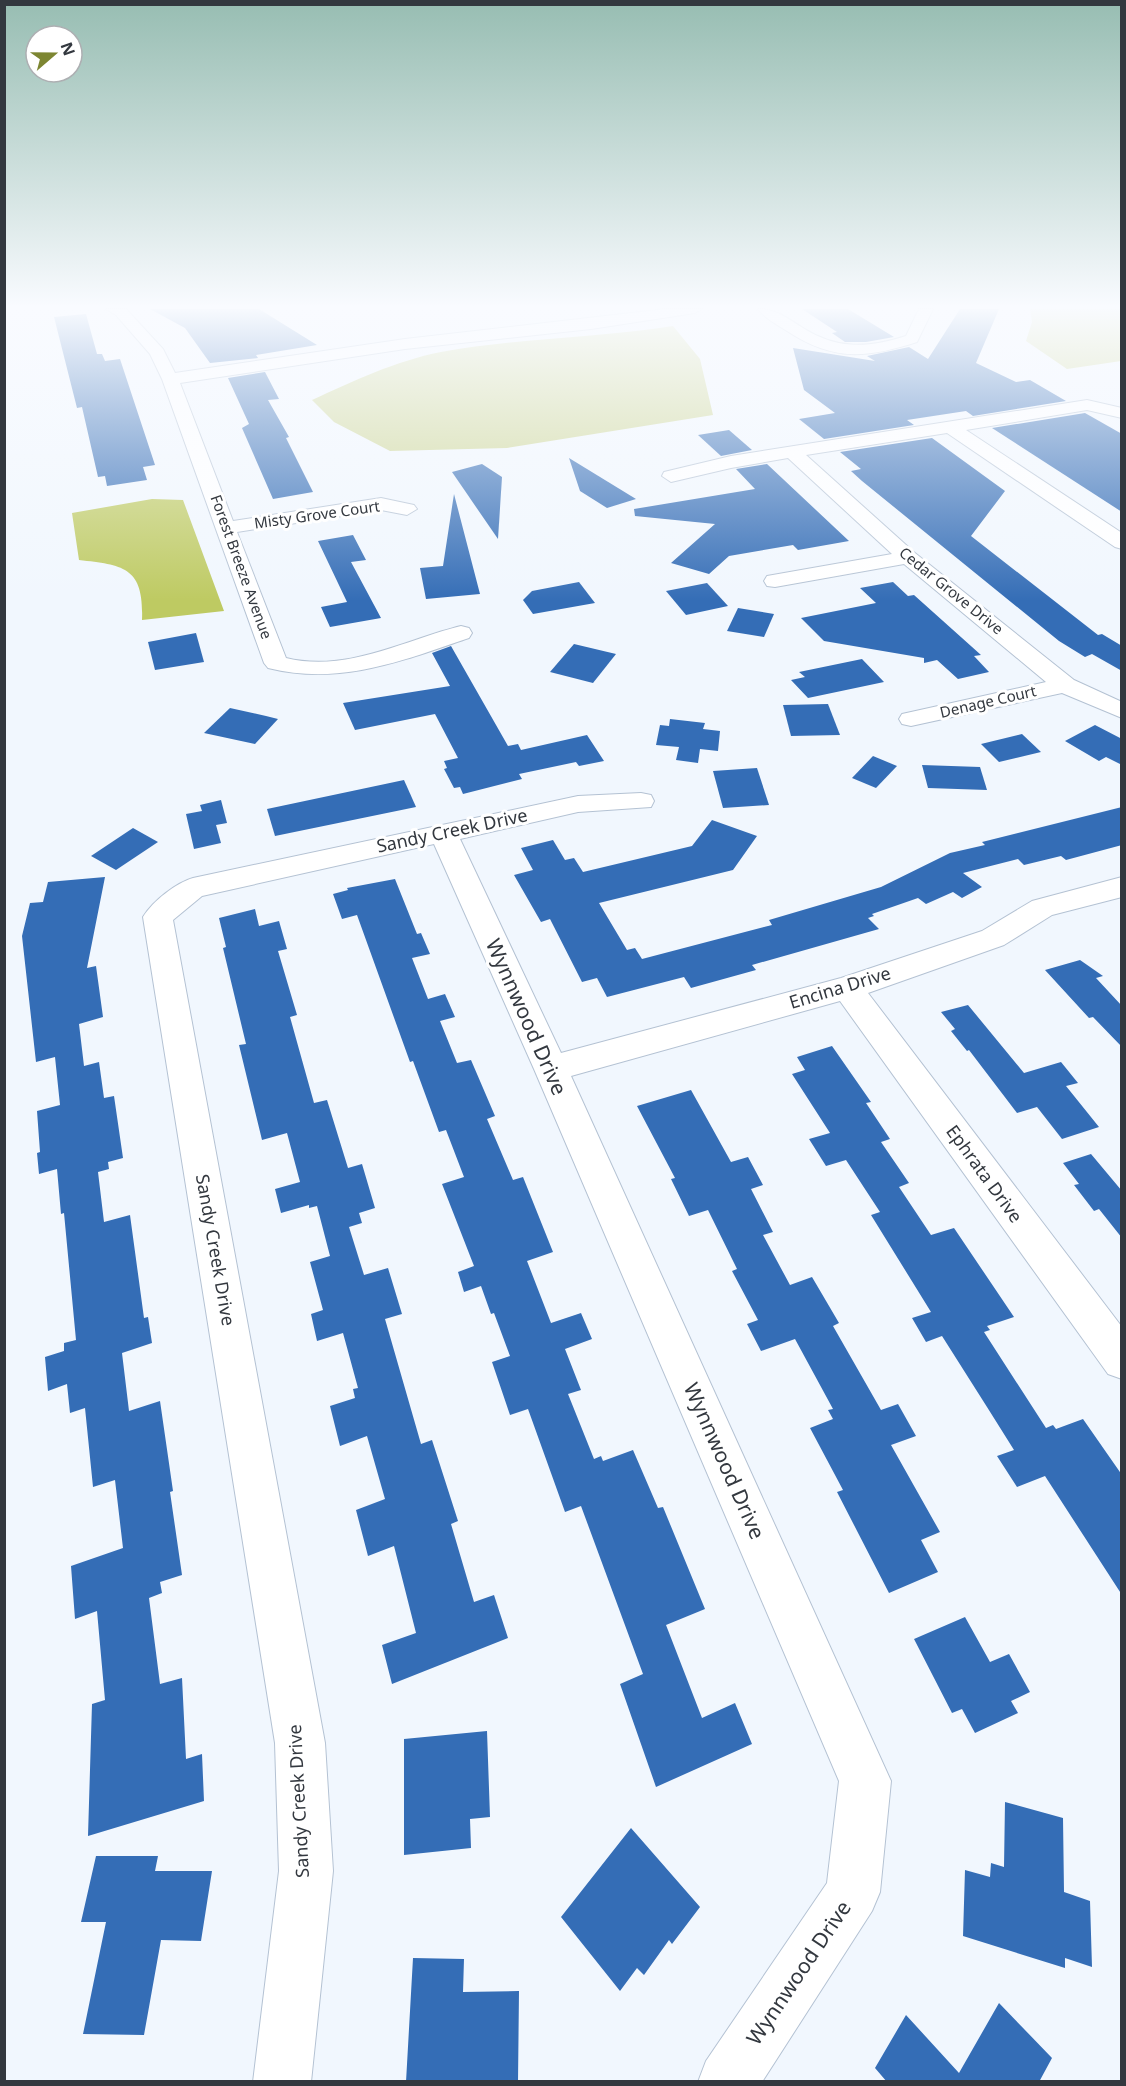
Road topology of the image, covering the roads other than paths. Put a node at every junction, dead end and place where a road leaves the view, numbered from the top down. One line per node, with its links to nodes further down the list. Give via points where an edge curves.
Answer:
1 (180, 406): 9 (street, Forest Breeze Avenue)
2 (1079, 406): 5 (street)
3 (1093, 406): 4 (street)
4 (1122, 413)
5 (950, 427): 6 (street); 10 (street)
6 (793, 453): 7 (street); 11 (street, Cedar Grove Drive)
7 (671, 476)
8 (407, 509): 9 (street, Misty Grove Court, via 381,504)
9 (226, 528): 13 (street, Forest Breeze Avenue, via 276,663 296,670 366,663)
10 (1122, 543)
11 (908, 557): 12 (street); 14 (street, Cedar Grove Drive)
12 (775, 581)
13 (461, 633)
14 (1065, 684): 15 (street, Cedar Grove Drive); 16 (street, Denage Court)
15 (1122, 711)
16 (911, 719)
17 (641, 801): 18 (street, Sandy Creek Drive, via 578,804)
18 (443, 833): 21 (street, Wynnwood Drive); 23 (street, Sandy Creek Drive, via 193,888 158,917 300,1743 306,1871)
19 (1116, 896): 20 (street, Encina Drive, via 1042,908 993,938)
20 (847, 988): 21 (street, Encina Drive); 22 (street, Ephrata Drive)
21 (551, 1070): 24 (street, Wynnwood Drive, via 865,1781 853,1892)
22 (1122, 1360)
23 (282, 2082)
24 (727, 2082)

